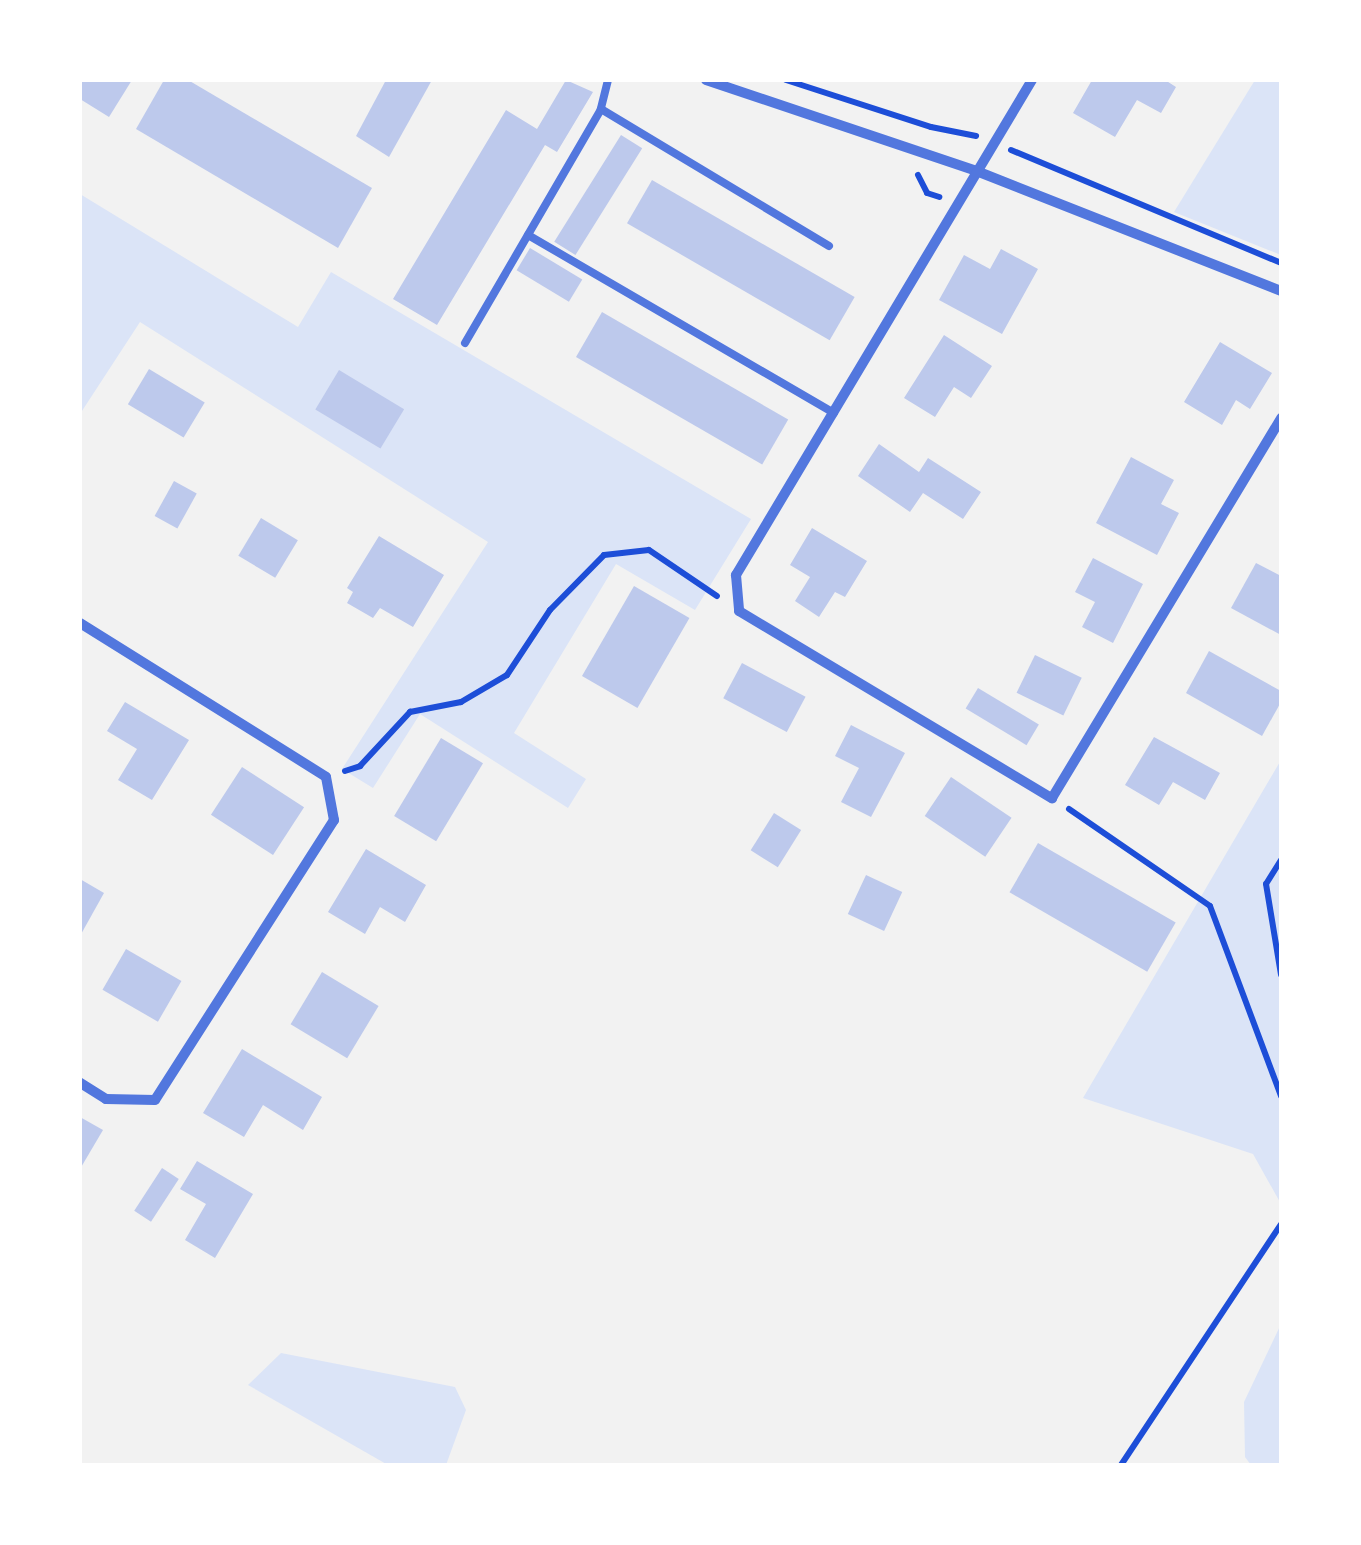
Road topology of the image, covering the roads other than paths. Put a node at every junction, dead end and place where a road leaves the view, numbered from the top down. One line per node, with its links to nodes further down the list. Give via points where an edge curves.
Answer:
1 (608, 80): 4 (lane)
2 (706, 80): 5 (street)
3 (1032, 80): 5 (street)
4 (601, 109): 6 (lane); 7 (lane)
5 (979, 172): 8 (street); 10 (street)
6 (528, 234): 9 (lane); 10 (lane)
7 (829, 246)
8 (1281, 291)
9 (465, 344)
10 (834, 412): 11 (street, via 736,575 739,611 1052,798)
11 (1281, 418)
12 (80, 623): 13 (street, via 326,776 334,820 154,1100 106,1099)
13 (80, 1082)

